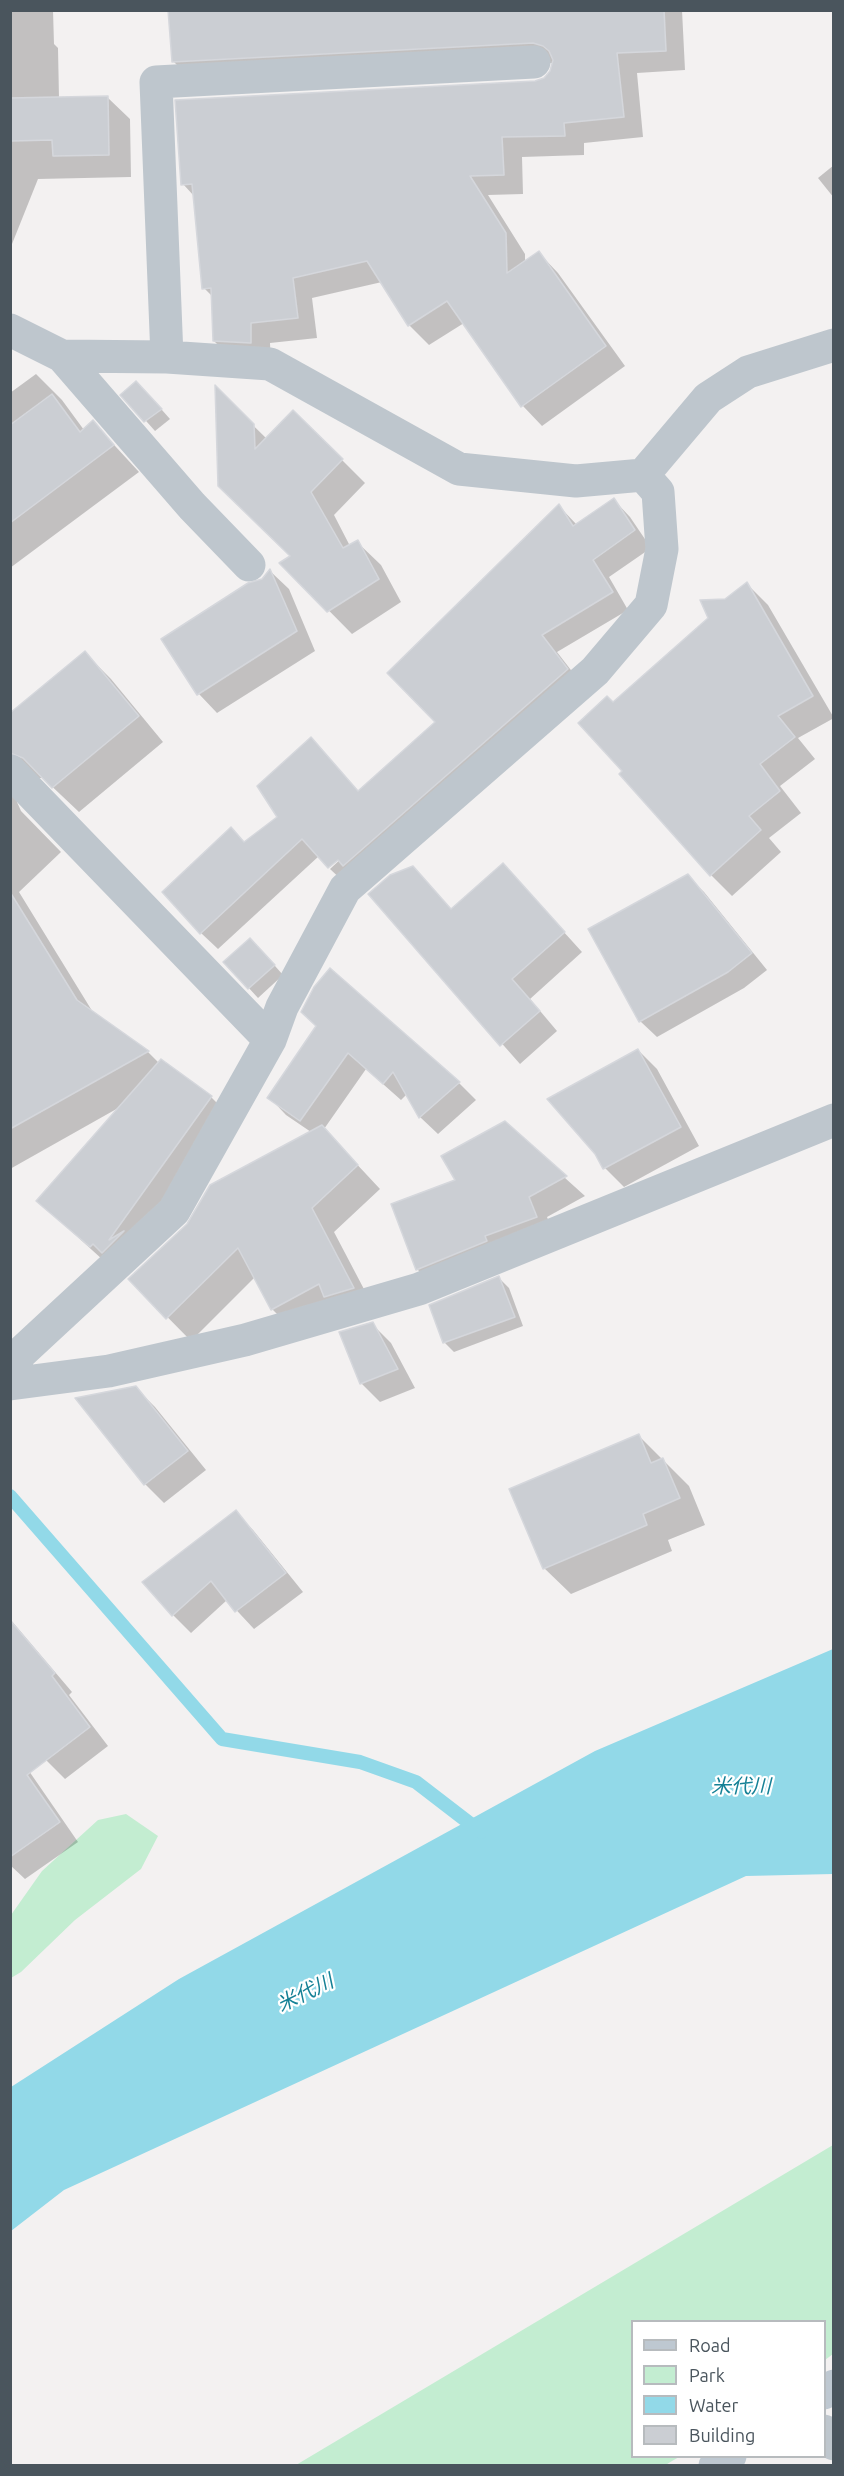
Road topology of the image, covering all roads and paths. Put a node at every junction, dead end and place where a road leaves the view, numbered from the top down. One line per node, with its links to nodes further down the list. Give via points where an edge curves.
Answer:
1 (534, 62): 5 (street, via 156,82)
2 (10, 330): 4 (street)
3 (834, 345): 6 (street, via 748,372 708,398)
4 (62, 356): 5 (street); 7 (street, via 192,506)
5 (166, 357): 6 (street, via 270,364 459,469 576,481)
6 (644, 475): 9 (street, via 658,492 662,549 651,605 595,671 345,889 282,1006)
7 (249, 565)
8 (10, 771): 9 (street)
9 (270, 1040): 11 (street, via 174,1211)
10 (834, 1119): 12 (street, via 419,1289 245,1340 109,1371)
11 (10, 1363)
12 (10, 1384)
13 (728, 2458): 14 (street)
14 (715, 2466)

